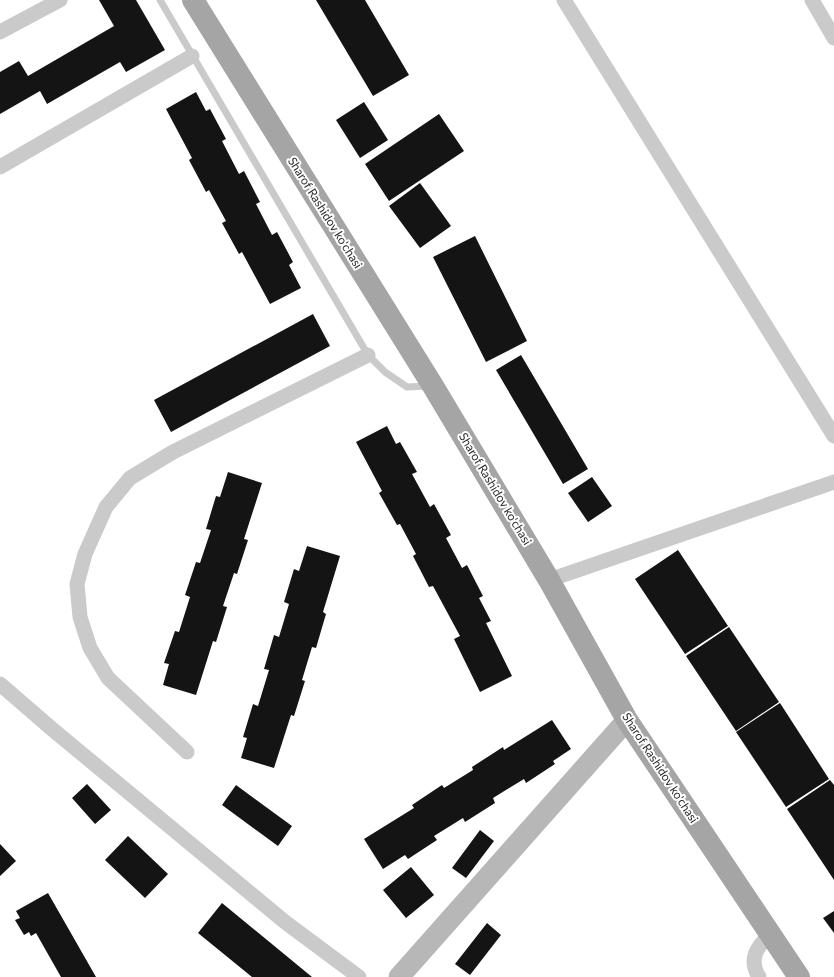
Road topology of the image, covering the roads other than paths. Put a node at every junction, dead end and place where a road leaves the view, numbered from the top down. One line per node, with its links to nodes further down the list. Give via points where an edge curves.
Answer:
1 (60, 0): 6 (street)
2 (160, 0): 8 (lane)
3 (193, 0): 11 (main road, Sharof Rashidov ko'chasi)
4 (564, 0): 12 (street)
5 (812, 0): 7 (street)
6 (0, 32)
7 (834, 38)
8 (192, 56): 9 (street); 10 (lane)
9 (0, 167)
10 (368, 355): 11 (lane, via 385,372 407,387); 17 (street, via 173,452 130,478 106,507 85,554 77,584 80,616 90,648 108,678)
11 (433, 386): 14 (main road, Sharof Rashidov ko'chasi)
12 (834, 436)
13 (834, 482): 14 (street)
14 (549, 580): 16 (main road, Sharof Rashidov ko'chasi)
15 (0, 684): 19 (street, via 285,922)
16 (627, 720): 18 (main road, Sharof Rashidov ko'chasi); 20 (street)
17 (187, 752)
18 (770, 934): 21 (street, via 758,946 753,958); 22 (main road, Sharof Rashidov ko'chasi)
19 (359, 977)
20 (399, 977)
21 (759, 977)
22 (799, 977)

